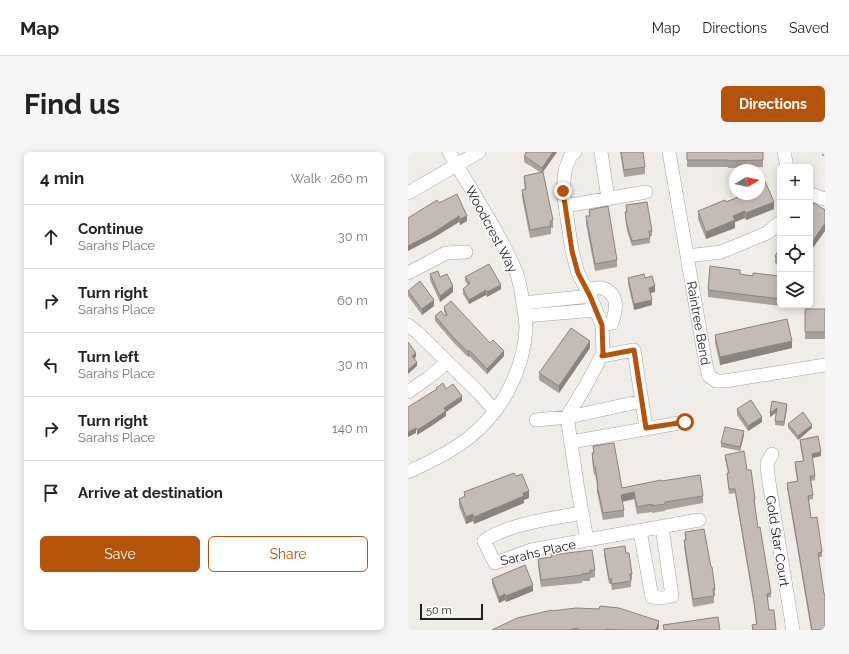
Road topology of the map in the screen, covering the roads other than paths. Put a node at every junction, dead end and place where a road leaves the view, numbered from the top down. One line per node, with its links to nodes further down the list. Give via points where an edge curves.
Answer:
1 (449, 152): 8 (street, Woodcrest Way)
2 (478, 152): 8 (street)
3 (575, 152): 14 (street, via 571,155 565,170)
4 (601, 152): 12 (street)
5 (669, 152): 17 (street, Raintree Bend)
6 (784, 152): 7 (street)
7 (786, 164)
8 (456, 165): 10 (street); 20 (street, Woodcrest Way, via 506,253 521,288)
9 (646, 192): 12 (street)
10 (408, 193)
11 (813, 195): 13 (street)
12 (608, 199): 14 (street)
13 (825, 199)
14 (565, 206): 19 (street, via 572,251 578,273)
15 (777, 225): 17 (street, via 767,233 721,252)
16 (466, 252): 18 (street, via 446,252)
17 (687, 256): 26 (street, Raintree Bend, via 709,376 716,381 725,381)
18 (408, 273)
19 (588, 293): 20 (street); 21 (street); 23 (street, via 601,288 614,297 617,305 612,323)
20 (524, 310): 21 (street); 29 (street, Woodcrest Way, via 526,327 520,364 515,378)
21 (595, 310): 23 (street)
22 (408, 325): 25 (street)
23 (602, 325): 24 (street)
24 (602, 356): 28 (street, via 634,350); 30 (street)
25 (447, 362): 27 (street); 29 (street)
26 (825, 365)
27 (408, 392)
28 (642, 402): 30 (street); 33 (street)
29 (495, 411): 36 (street, Woodcrest Way, via 459,445)
30 (569, 417): 31 (street); 34 (street, Sarahs Place)
31 (536, 420)
32 (685, 422): 33 (street)
33 (646, 428): 34 (street)
34 (571, 442): 37 (street, Sarahs Place)
35 (772, 454): 42 (street, Gold Star Court, via 767,463 768,476)
36 (408, 472)
37 (582, 513): 41 (street, Sarahs Place); 41 (street, Sarahs Place, via 529,523 492,535 484,541 495,563 531,550)
38 (700, 520): 39 (street, Sarahs Place)
39 (662, 527): 40 (street, Sarahs Place); 40 (street, via 672,596 662,598 652,597)
40 (640, 531): 41 (street, Sarahs Place)
41 (588, 540)
42 (793, 630)

